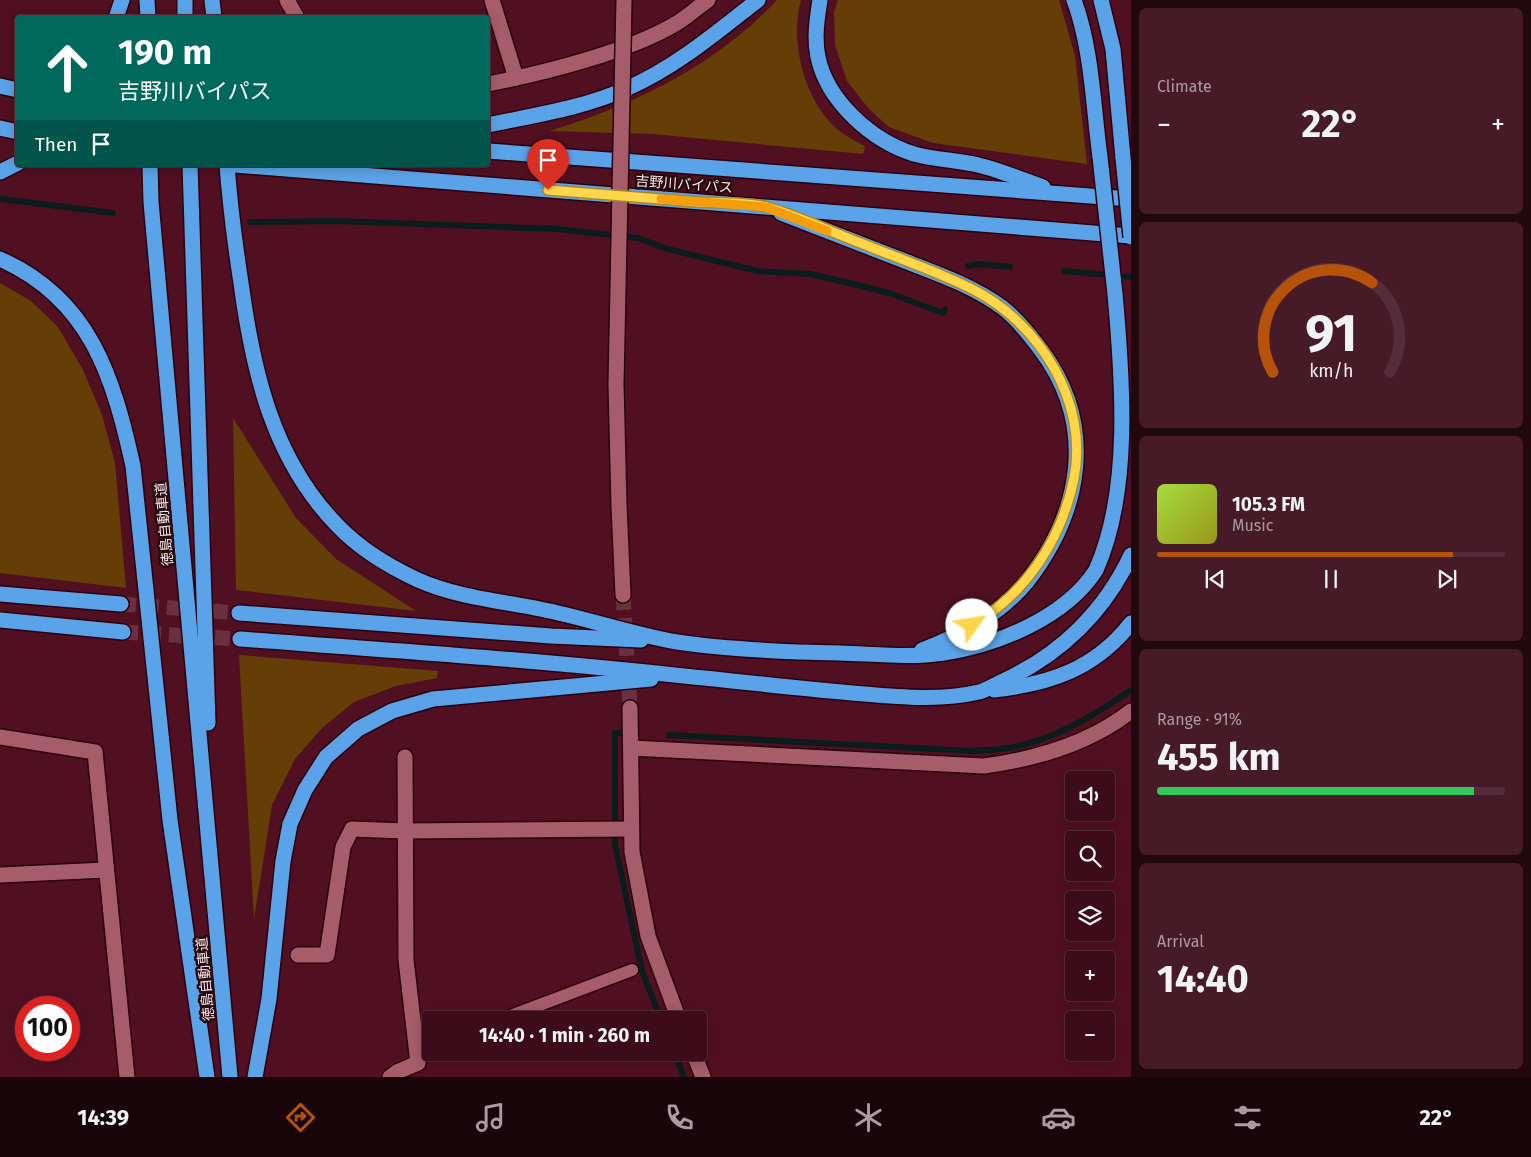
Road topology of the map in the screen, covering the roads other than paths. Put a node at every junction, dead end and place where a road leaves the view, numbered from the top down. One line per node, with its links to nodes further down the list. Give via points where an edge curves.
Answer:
1 (122, 0): 13 (highway)
2 (147, 0): 14 (highway)
3 (185, 0): 15 (highway)
4 (212, 0): 16 (highway)
5 (287, 0): 17 (street)
6 (492, 0): 18 (street)
7 (624, 0): 39 (street, bridge, via 616,384)
8 (708, 0): 18 (street, via 677,23 648,37)
9 (758, 0): 22 (highway, via 684,57 628,88 568,109)
10 (820, 0): 32 (highway, via 816,26 818,58 827,84 846,110 874,134 912,153 981,166)
11 (1074, 0): 47 (highway, bridge, via 1087,55 1115,294 1127,426 1125,497 1107,552 1095,573 1051,615 986,644 945,653)
12 (1101, 0): 35 (highway, bridge, via 1113,49)
13 (117, 15)
14 (148, 15)
15 (185, 15)
16 (214, 15)
17 (294, 15)
18 (516, 78): 19 (street)
19 (490, 84)
20 (0, 86): 21 (highway)
21 (15, 89)
22 (490, 124)
23 (0, 128): 24 (highway)
24 (15, 131)
25 (490, 151): 32 (highway, 吉野川バイパス)
26 (15, 164): 31 (highway)
27 (150, 167): 59 (highway, 徳島自動車道)
28 (190, 167): 59 (highway, 徳島自動車道)
29 (227, 167): 46 (highway, via 230,209 256,373 287,458 310,494 339,528 377,557 419,580 480,598 541,609)
30 (260, 167): 34 (highway, 吉野川バイパス)
31 (0, 172)
32 (1065, 194): 33 (highway, 吉野川バイパス)
33 (1131, 199)
34 (766, 207): 35 (highway, 吉野川バイパス); 47 (highway, via 938,273 976,291 1003,309 1028,333 1049,361 1065,387 1073,412 1078,442 1070,499 1057,531 1025,583 987,617 943,642)
35 (1131, 236)
36 (0, 259): 68 (highway, via 25,270 56,294 83,326 105,367 122,418 133,466 170,820)
37 (1131, 555): 49 (highway, via 1114,587 1074,636 1017,675)
38 (0, 594): 40 (highway)
39 (624, 595)
40 (121, 604)
41 (239, 613): 46 (highway, via 541,636)
42 (0, 620): 44 (highway)
43 (1131, 623): 49 (highway, via 1092,662 1050,681)
44 (123, 632)
45 (240, 639): 48 (highway)
46 (677, 642): 47 (highway, via 792,652)
47 (909, 656)
48 (687, 676): 49 (highway, via 788,688 932,699); 70 (highway, via 433,699 392,710 358,730 326,757 305,790 290,824 283,861 269,998)
49 (980, 692)
50 (630, 708): 53 (street)
51 (1131, 711): 53 (street, via 1078,742 1031,758 984,766)
52 (0, 737): 57 (street, via 95,752)
53 (631, 748): 55 (street)
54 (405, 757): 56 (street)
55 (625, 829): 56 (street); 63 (street, via 648,936)
56 (405, 831): 60 (street, via 352,828 343,847 327,955); 65 (street, via 406,960)
57 (106, 870): 58 (street); 67 (street)
58 (0, 875)
59 (213, 879): 69 (highway, 徳島自動車道)
60 (298, 955)
61 (632, 970): 62 (lane)
62 (524, 1011)
63 (676, 1011)
64 (422, 1050): 65 (lane)
65 (417, 1052): 71 (street, via 418,1062)
66 (697, 1061): 72 (street)
67 (127, 1077)
68 (207, 1077)
69 (230, 1077)
70 (255, 1077)
71 (390, 1077)
72 (703, 1077)

